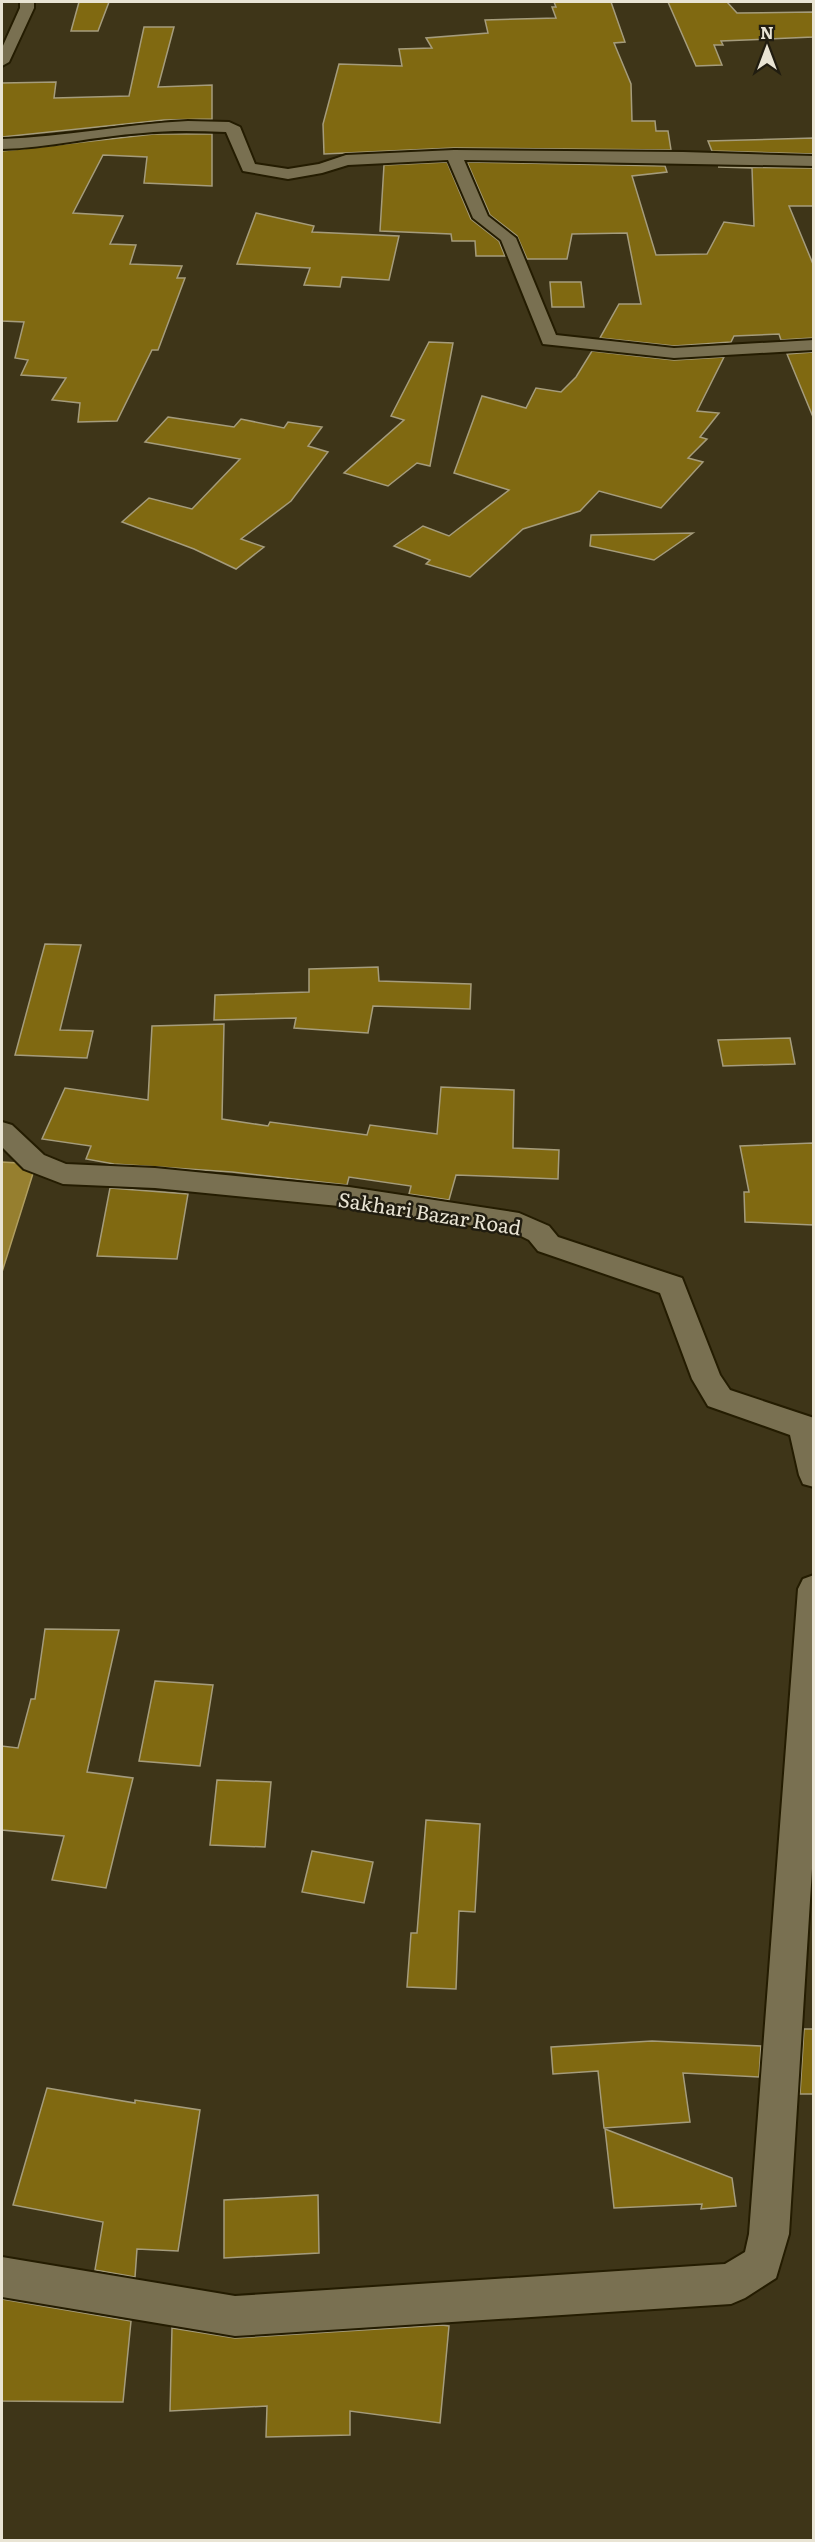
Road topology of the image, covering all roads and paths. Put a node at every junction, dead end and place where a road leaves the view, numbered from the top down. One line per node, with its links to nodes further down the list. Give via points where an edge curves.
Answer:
1 (27, 2): 2 (street)
2 (2, 62)
3 (2, 144): 4 (street, via 49,142 143,128 229,127 235,130 249,168 288,174 346,160)
4 (454, 155): 5 (street); 6 (street, via 481,218 508,238 549,340 674,353)
5 (813, 161)
6 (813, 345)
7 (2, 1132): 8 (street, Sakhari Bazar Road, via 34,1162 63,1174 155,1178 349,1197 519,1223 539,1233 548,1244 672,1286 707,1379 719,1398 804,1427)
8 (813, 1474)
9 (813, 1589): 10 (street)
10 (806, 1808): 11 (street, via 769,2234 762,2264 731,2284 236,2316)
11 (2, 2277)

